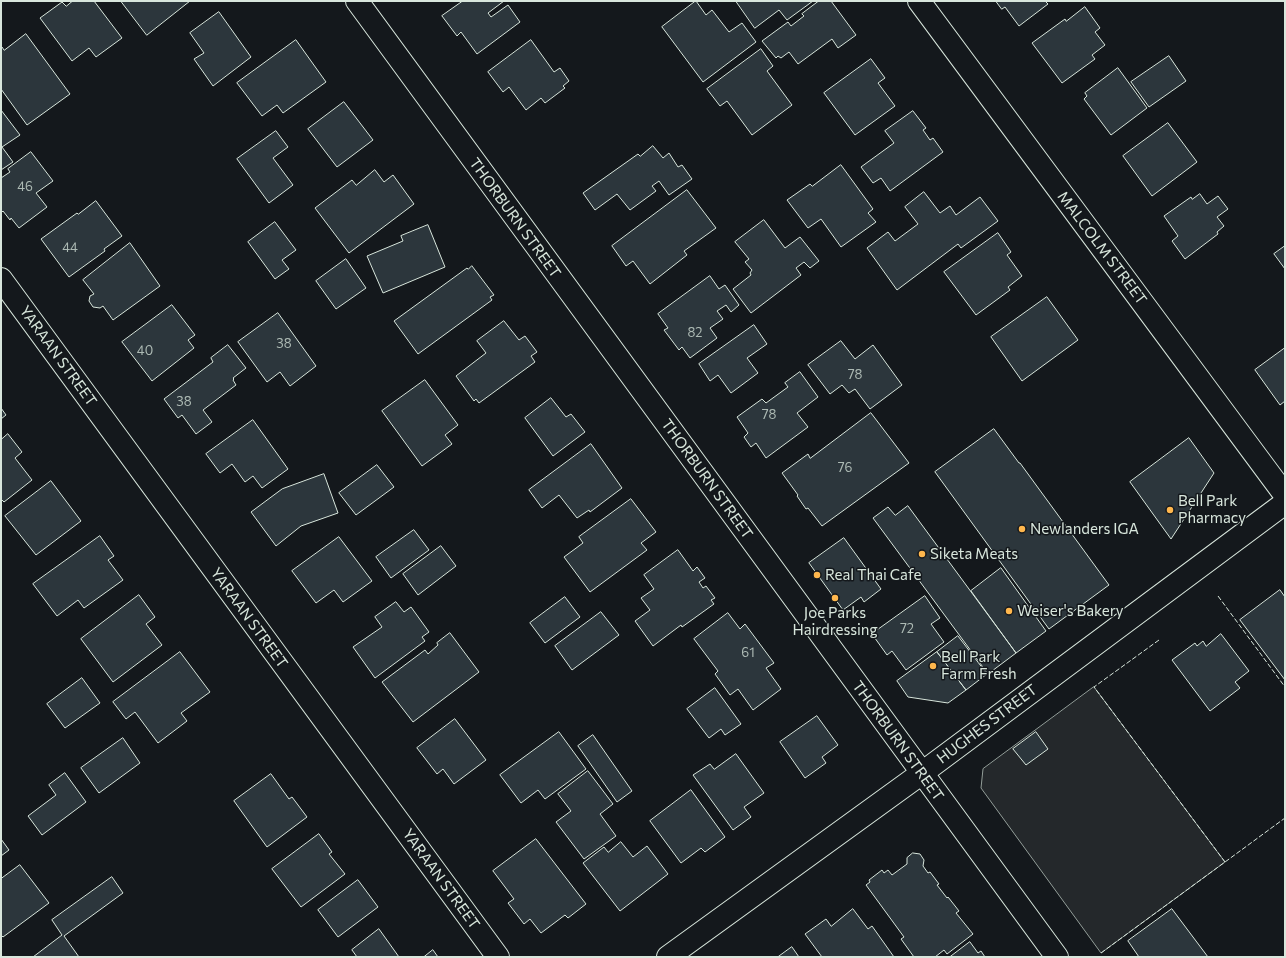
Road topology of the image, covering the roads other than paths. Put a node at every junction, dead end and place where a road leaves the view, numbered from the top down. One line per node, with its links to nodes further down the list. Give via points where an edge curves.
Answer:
1 (357, 1): 6 (street, THORBURN STREET)
2 (919, 1): 4 (street, MALCOLM STREET)
3 (1, 279): 7 (street, YARAAN STREET)
4 (1285, 495)
5 (1285, 504): 6 (street, HUGHES STREET)
6 (922, 773): 8 (street, HUGHES STREET); 9 (street, THORBURN STREET)
7 (498, 957)
8 (668, 957)
9 (1057, 957)

